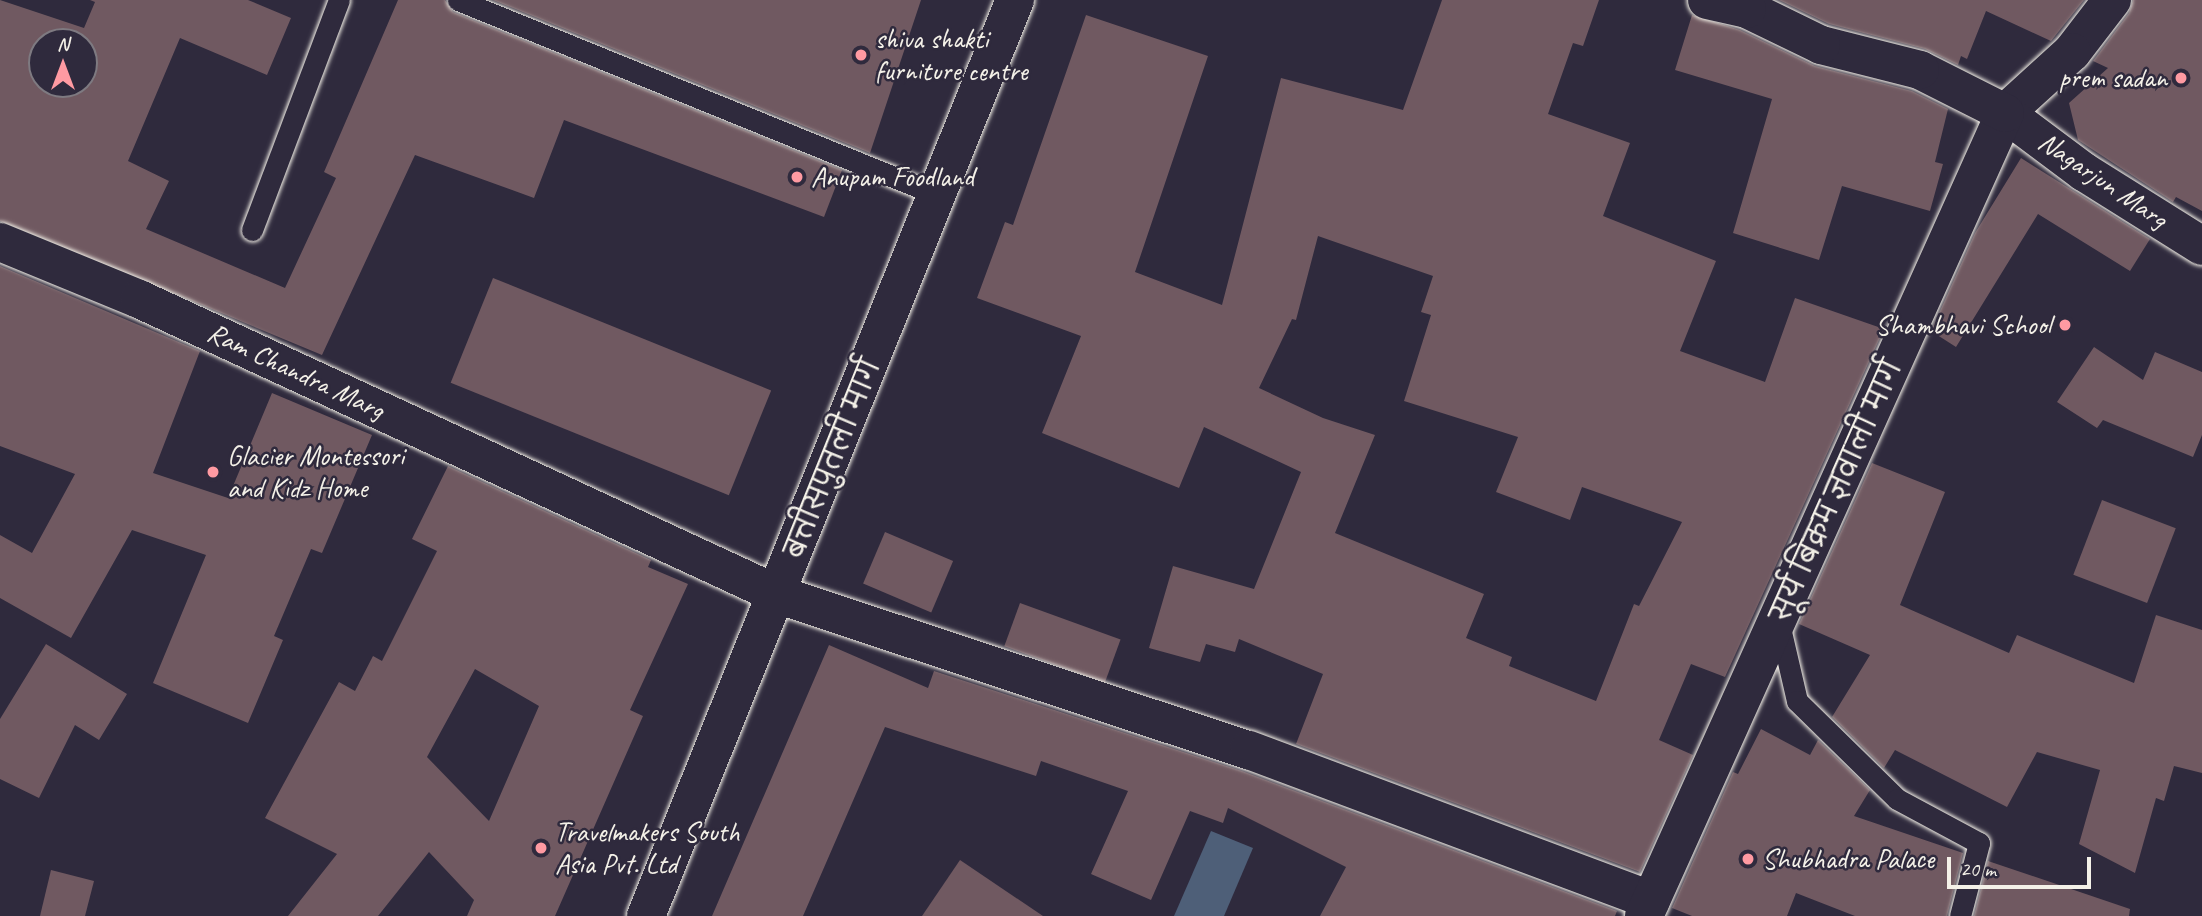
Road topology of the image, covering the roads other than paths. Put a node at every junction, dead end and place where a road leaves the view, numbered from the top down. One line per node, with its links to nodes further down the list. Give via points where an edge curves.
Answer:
1 (340, 0): 8 (lane)
2 (458, 0): 7 (lane)
3 (1015, 0): 7 (street, बत्तीसपुतली मार्ग)
4 (1707, 0): 6 (street, via 1747,9 1821,45 1920,70)
5 (2112, 0): 6 (street, via 2072,52)
6 (2005, 113): 10 (street, Nagarjun Marg, via 2084,172); 12 (street, सूर्य बिक्रम ज्ञवाली मार्ग)
7 (938, 194): 11 (street, बत्तीसपुतली मार्ग)
8 (252, 230)
9 (0, 242): 11 (street, Ram Chandra Marg, via 139,299)
10 (2202, 246)
11 (779, 595): 13 (street, Ram Chandra Marg, via 1250,750); 14 (street, बत्तीसपुतली मार्ग)
12 (1778, 622): 13 (street, सूर्य बिक्रम ज्ञवाली मार्ग); 15 (lane, via 1797,701 1897,799 1979,843)
13 (1647, 908)
14 (646, 916)
15 (1959, 916)

